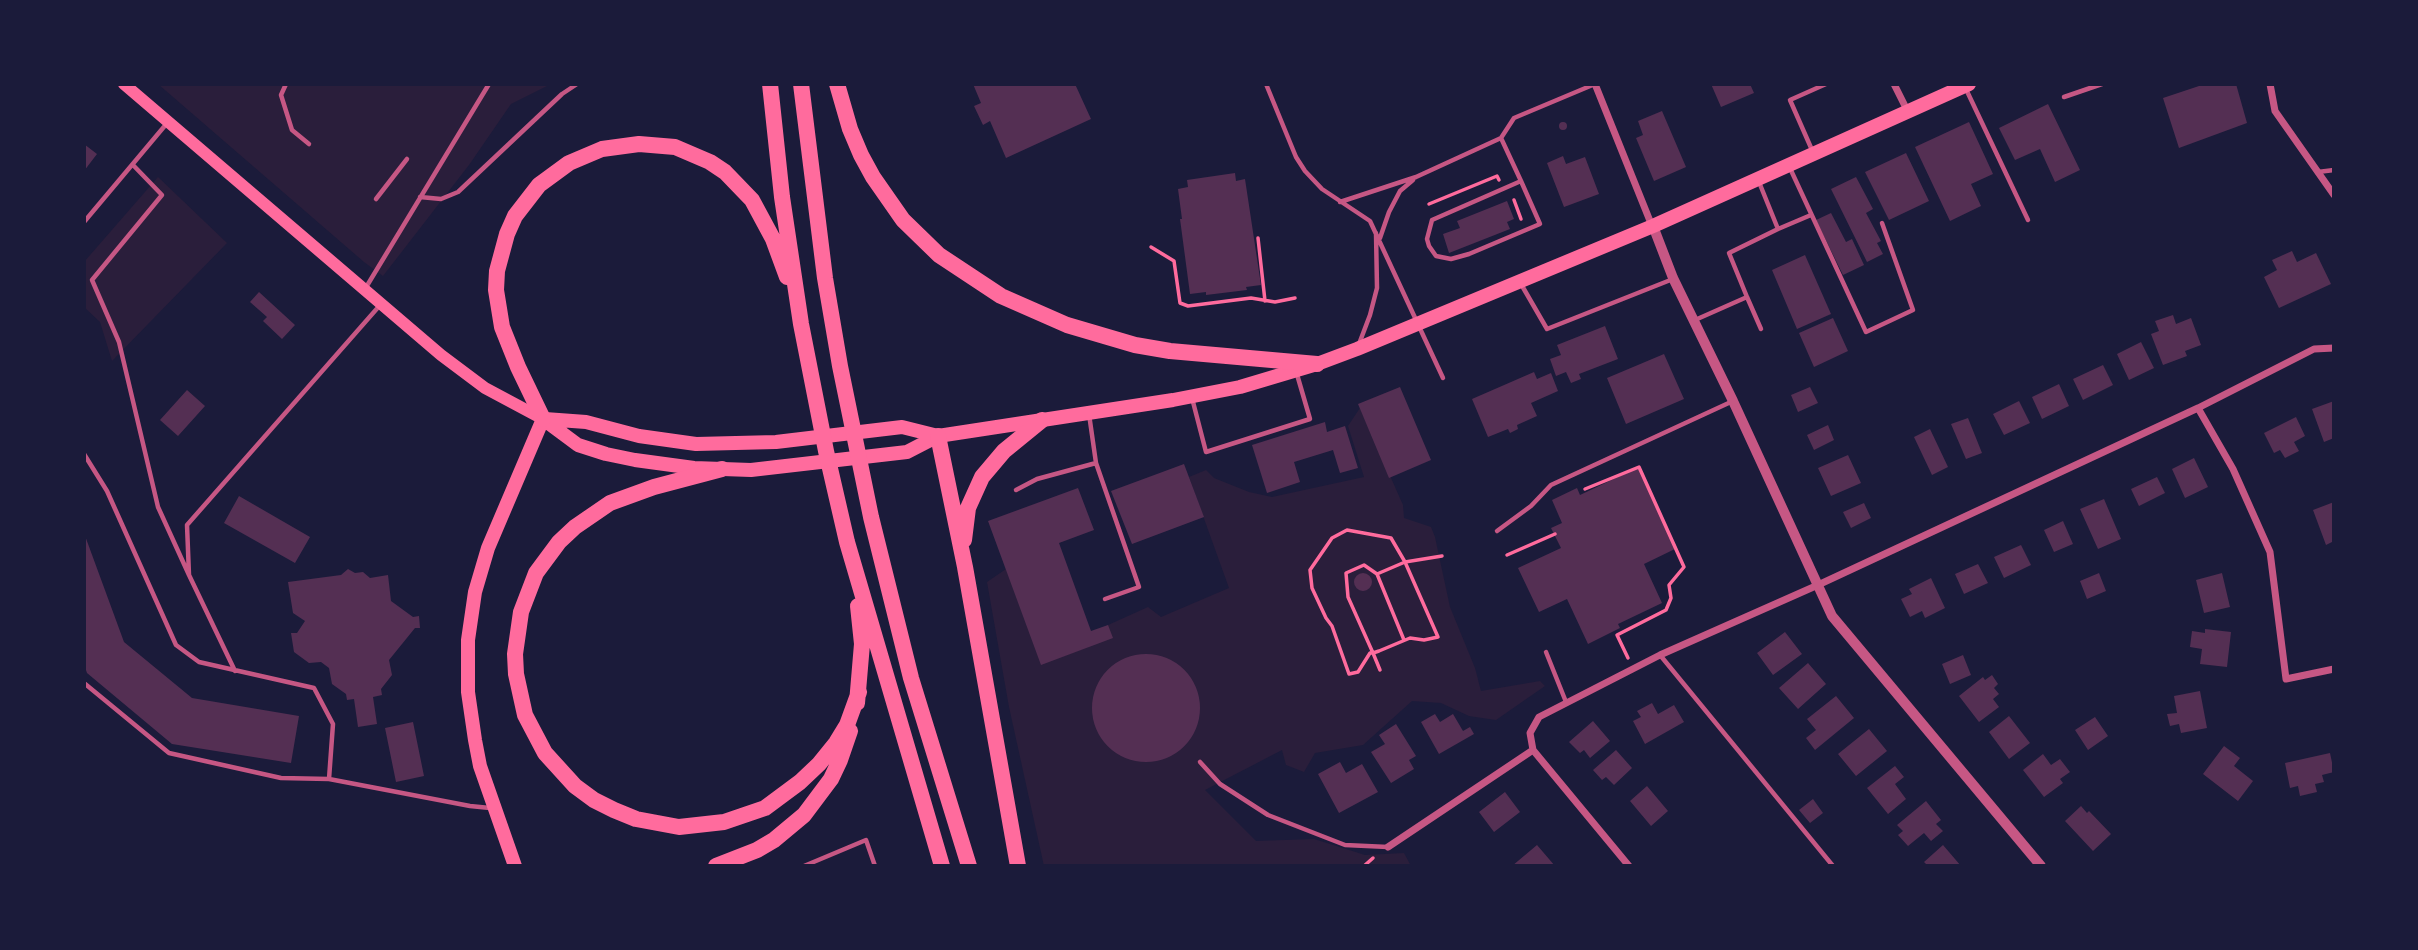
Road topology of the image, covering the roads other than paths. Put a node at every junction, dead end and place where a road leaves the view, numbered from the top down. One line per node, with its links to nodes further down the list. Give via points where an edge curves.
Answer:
1 (124, 84): 18 (main road)
2 (286, 84): 20 (lane, via 281,95 292,130)
3 (489, 84): 31 (lane)
4 (577, 84): 31 (lane, via 458,192 441,199)
5 (770, 84): 49 (highway)
6 (801, 84): 90 (highway, via 825,278 871,517 911,678)
7 (837, 84): 53 (highway, via 861,155 903,220 939,255 1001,296 1068,325 1135,345)
8 (1266, 84): 33 (lane, via 1296,157 1322,189)
9 (1595, 84): 19 (lane, via 1514,118); 38 (street)
10 (1826, 84): 21 (lane, via 1790,100)
11 (1894, 84): 17 (street)
12 (2102, 84): 15 (lane)
13 (2270, 84): 26 (street, via 2275,111)
14 (1967, 85): 17 (main road); 35 (lane)
15 (2087, 87): 16 (lane)
16 (2064, 97)
17 (1908, 112): 21 (main road)
18 (168, 122): 23 (lane); 44 (main road)
19 (1501, 138): 27 (lane); 29 (lane)
20 (309, 144)
21 (1813, 155): 24 (main road)
22 (407, 159): 32 (lane)
23 (133, 165): 36 (lane); 70 (lane, via 162,195 92,280 118,342 158,507)
24 (1789, 166): 28 (main road); 34 (lane)
25 (2334, 170): 26 (lane)
26 (2318, 172): 30 (street)
27 (1416, 177): 33 (lane); 41 (lane, via 1400,191)
28 (1758, 179): 38 (main road); 40 (lane)
29 (1521, 180): 29 (lane, via 1432,220 1427,239 1436,256 1451,259 1469,254 1540,224)
30 (2334, 195)
31 (420, 198): 44 (lane)
32 (376, 199)
33 (1340, 202): 39 (lane, via 1362,214)
34 (1811, 215): 37 (lane, via 1866,332 1913,310); 40 (lane)
35 (2028, 220)
36 (84, 222)
37 (1882, 223)
38 (1653, 226): 42 (street); 43 (main road)
39 (1375, 229): 41 (lane); 52 (lane, via 1377,288)
40 (1778, 229): 45 (lane, via 1729,253)
41 (1380, 239): 48 (lane)
42 (1673, 278): 43 (lane, via 1548,329); 47 (street)
43 (1520, 281): 48 (main road)
44 (364, 289): 46 (main road)
45 (1746, 297): 47 (lane); 50 (lane)
46 (381, 304): 60 (main road, via 485,388); 70 (lane, via 187,525)
47 (1694, 320): 57 (street)
48 (1418, 323): 52 (main road); 55 (lane)
49 (801, 324): 60 (highway, via 762,216 725,172 676,147 657,144 620,145 586,155 553,173 526,199 507,234 497,271 502,327); 68 (highway)
50 (1761, 329)
51 (2334, 348): 58 (street, via 2314,349)
52 (1357, 349): 53 (main road)
53 (1317, 364): 54 (main road)
54 (1296, 371): 56 (main road); 56 (lane, via 1310,419 1206,452)
55 (1443, 378)
56 (1191, 397): 59 (main road)
57 (1733, 401): 67 (lane, via 1551,485); 71 (street)
58 (2198, 408): 71 (street); 75 (street, via 2233,469 2270,552 2286,679)
59 (1089, 413): 61 (main road); 64 (lane)
60 (544, 419): 62 (main road, via 586,422 696,444 776,442 902,427); 65 (main road, via 578,445 606,454); 83 (main road, via 488,548 470,616 470,715 480,766)
61 (1042, 420): 62 (main road); 69 (highway, via 992,464 974,492 965,524)
62 (938, 436): 65 (main road, via 907,452); 69 (highway)
63 (84, 454): 76 (lane, via 107,491 176,645 199,662)
64 (1096, 463): 66 (lane, via 1037,479); 72 (lane, via 1139,587)
65 (722, 470): 78 (highway, via 610,503 575,527 541,566 521,612 515,654 525,715 545,753 594,800 636,819 679,827 724,822 765,808 819,764 847,725)
66 (1016, 491)
67 (1497, 531)
68 (848, 542): 78 (highway, via 861,631); 89 (highway)
69 (965, 567): 91 (highway)
70 (189, 575): 76 (lane)
71 (1818, 585): 74 (street); 94 (street, via 1840,628)
72 (1105, 599)
73 (1546, 652): 79 (lane)
74 (1660, 655): 79 (street); 93 (lane)
75 (2334, 669)
76 (235, 671): 82 (lane, via 314,688 333,724)
77 (84, 683): 82 (lane, via 169,753 281,778)
78 (859, 692): 86 (highway, via 840,760 818,799 774,840)
79 (1567, 703): 80 (street, via 1539,717 1530,733)
80 (1533, 750): 84 (street); 92 (street)
81 (1200, 762): 84 (lane, via 1220,784 1268,815 1345,845)
82 (329, 779): 83 (lane)
83 (495, 808): 85 (main road)
84 (1388, 847)
85 (515, 866)
86 (716, 866)
87 (804, 866): 88 (lane, via 866,840)
88 (875, 866)
89 (942, 866)
90 (969, 866)
91 (1018, 866)
92 (1629, 866)
93 (1833, 866)
94 (2041, 866)

